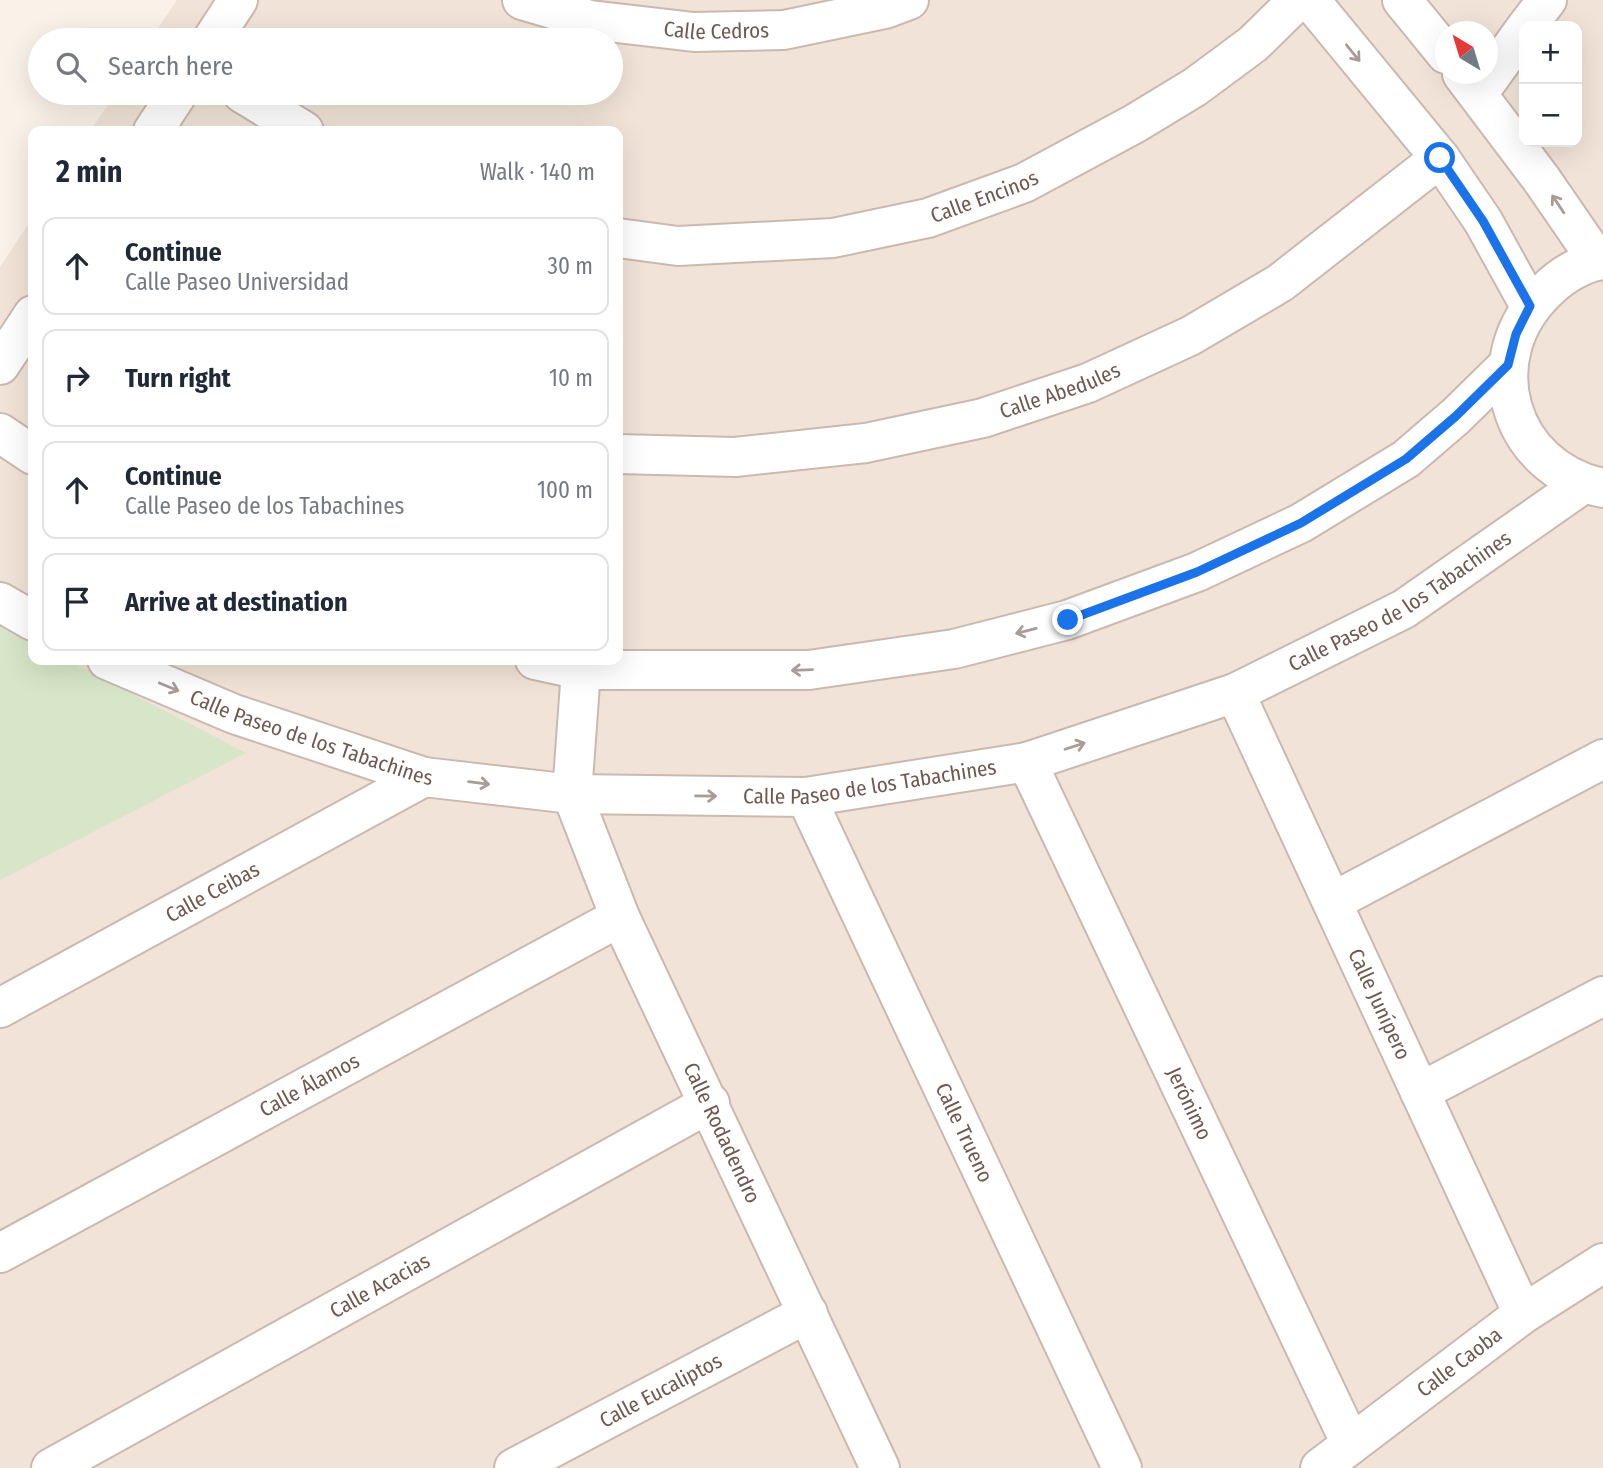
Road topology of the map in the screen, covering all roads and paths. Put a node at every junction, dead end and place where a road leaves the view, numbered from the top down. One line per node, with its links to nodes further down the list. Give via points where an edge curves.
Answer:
1 (238, 0): 9 (street)
2 (522, 0): 3 (street, Calle Cedros, via 590,20 694,32 784,30)
3 (909, 0)
4 (1298, 0): 19 (street, Calle Encinos, via 1253,44 1195,87 1133,124 1024,183 928,218 833,238 678,247)
5 (1310, 0): 18 (street, one-way to 18)
6 (1402, 0): 11 (street)
7 (1546, 0): 8 (street)
8 (1531, 21)
9 (220, 28)
10 (1519, 35): 12 (street)
11 (1435, 40)
12 (1498, 56)
13 (1470, 84): 20 (street, one-way to 13)
14 (170, 105): 16 (street)
15 (262, 105): 17 (street)
16 (156, 126)
17 (296, 126)
18 (1440, 158): 21 (street, via 1483,221); 27 (street, Calle Abedules, via 1280,283 1190,336 1087,383 983,418 866,443 736,457)
19 (623, 239)
20 (1600, 260): 21 (street, via 1560,278)
21 (1530, 306): 24 (street)
22 (28, 323): 23 (street)
23 (0, 365)
24 (1508, 365): 28 (street, via 1510,395 1529,441 1557,470); 33 (street, one-way to 33, via 1406,459 1301,523 1197,572 1068,620 954,649 809,670)
25 (0, 433): 26 (street)
26 (28, 452)
27 (623, 454)
28 (1593, 486): 34 (street, Calle Paseo de los Tabachines, via 1404,609)
29 (0, 602): 30 (street)
30 (28, 618)
31 (119, 665): 37 (street, Calle Paseo de los Tabachines, one-way to 37, via 233,714)
32 (558, 665): 33 (street)
33 (581, 670): 38 (street)
34 (1236, 693): 36 (street, Calle Paseo de los Tabachines, one-way to 34); 40 (street, Calle Junípero)
35 (1603, 759): 40 (street)
36 (1027, 762): 39 (street, Calle Paseo de los Tabachines); 50 (street, Jerónimo)
37 (424, 777): 38 (street, Calle Paseo de los Tabachines, one-way to 38); 43 (street, Calle Ceibas)
38 (572, 794): 39 (street, Calle Paseo de los Tabachines, one-way to 39); 41 (street, Calle Rodadendro)
39 (806, 797): 54 (street, Calle Trueno)
40 (1332, 902): 44 (street, Calle Junípero)
41 (620, 917): 45 (street, Calle Rodadendro); 46 (street, Calle Álamos)
42 (1603, 996): 44 (street)
43 (0, 1008)
44 (1420, 1092): 49 (street, Calle Junípero)
45 (710, 1103): 48 (street, Calle Rodadendro); 51 (street, Calle Acacias)
46 (0, 1253)
47 (1603, 1263): 49 (street, Calle Caoba)
48 (808, 1313): 52 (street, Calle Eucaliptos); 53 (street, Calle Rodadendro)
49 (1522, 1314): 50 (street, Calle Caoba)
50 (1351, 1444): 55 (street, Calle Caoba)
51 (51, 1468)
52 (514, 1468)
53 (880, 1468)
54 (1122, 1468)
55 (1320, 1468)

